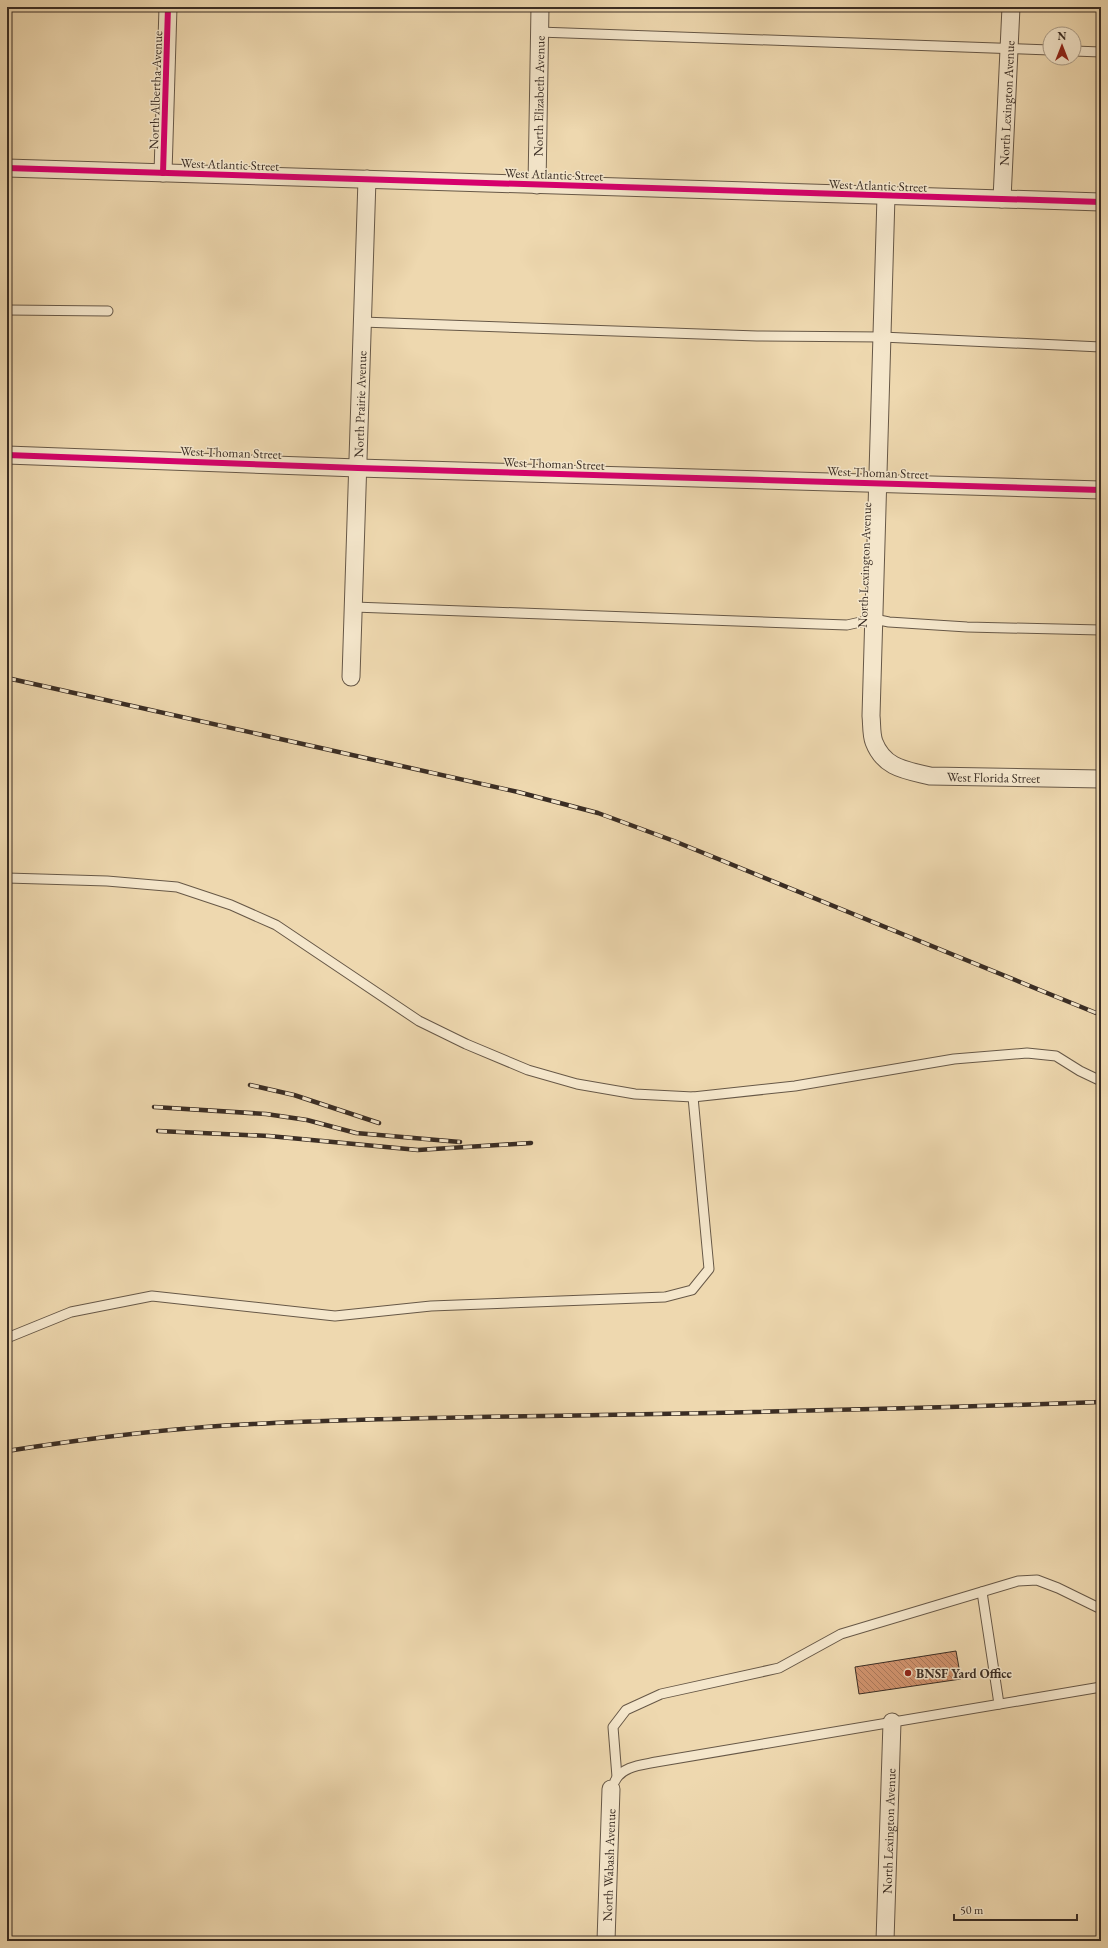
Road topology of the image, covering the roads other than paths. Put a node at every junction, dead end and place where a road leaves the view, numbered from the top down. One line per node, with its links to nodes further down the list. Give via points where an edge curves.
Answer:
1 (168, 7): 10 (street, North Albertha Avenue)
2 (540, 7): 4 (street, North Elizabeth Avenue)
3 (1011, 7): 5 (street, North Lexington Avenue)
4 (540, 32): 5 (lane); 12 (street, North Elizabeth Avenue)
5 (1009, 49): 6 (lane); 14 (street, North Lexington Avenue)
6 (1042, 50)
7 (1082, 51): 8 (lane)
8 (1101, 52)
9 (7, 168): 10 (street, West Atlantic Street)
10 (163, 173): 11 (street, West Atlantic Street)
11 (367, 179): 12 (street, West Atlantic Street); 18 (street, North Prairie Avenue)
12 (537, 185): 13 (street, West Atlantic Street)
13 (886, 196): 14 (street, West Atlantic Street); 19 (street, North Lexington Avenue)
14 (1002, 199): 15 (street, West Atlantic Street)
15 (1101, 202)
16 (7, 310): 17 (lane)
17 (108, 311)
18 (362, 322): 19 (lane, via 757,336); 22 (street, North Prairie Avenue)
19 (882, 337): 20 (lane); 23 (street, North Lexington Avenue)
20 (1101, 347)
21 (7, 455): 22 (street, West Thoman Street)
22 (358, 468): 23 (street, West Thoman Street); 25 (street, North Prairie Avenue)
23 (878, 483): 24 (street, West Thoman Street); 26 (street, North Lexington Avenue)
24 (1101, 490)
25 (354, 607): 26 (lane, via 847,625); 28 (street, North Prairie Avenue)
26 (874, 619): 27 (lane, via 967,627); 29 (street, North Lexington Avenue, via 871,716 874,741)
27 (1101, 630)
28 (351, 677)
29 (887, 762): 30 (street, West Florida Street, via 905,770 930,776)
30 (1101, 779)
31 (7, 878): 33 (lane, via 107,881 177,887 231,905 276,925 419,1021 528,1070 577,1084 635,1094)
32 (1101, 1081): 33 (lane, via 1056,1056 1027,1053 954,1060 795,1086)
33 (693, 1097): 34 (lane, via 709,1269 692,1290 665,1297 431,1306 335,1316 152,1296 71,1312)
34 (7, 1338)
35 (982, 1592): 36 (lane, via 1018,1581 1037,1580); 38 (lane); 40 (lane, via 841,1634 778,1668 661,1694 626,1710 613,1727)
36 (1101, 1609)
37 (1101, 1687): 38 (lane)
38 (1000, 1704): 39 (lane)
39 (892, 1722): 40 (lane, via 656,1762 630,1768); 42 (street, North Lexington Avenue)
40 (614, 1783): 41 (street, North Wabash Avenue)
41 (606, 1941)
42 (885, 1941)

